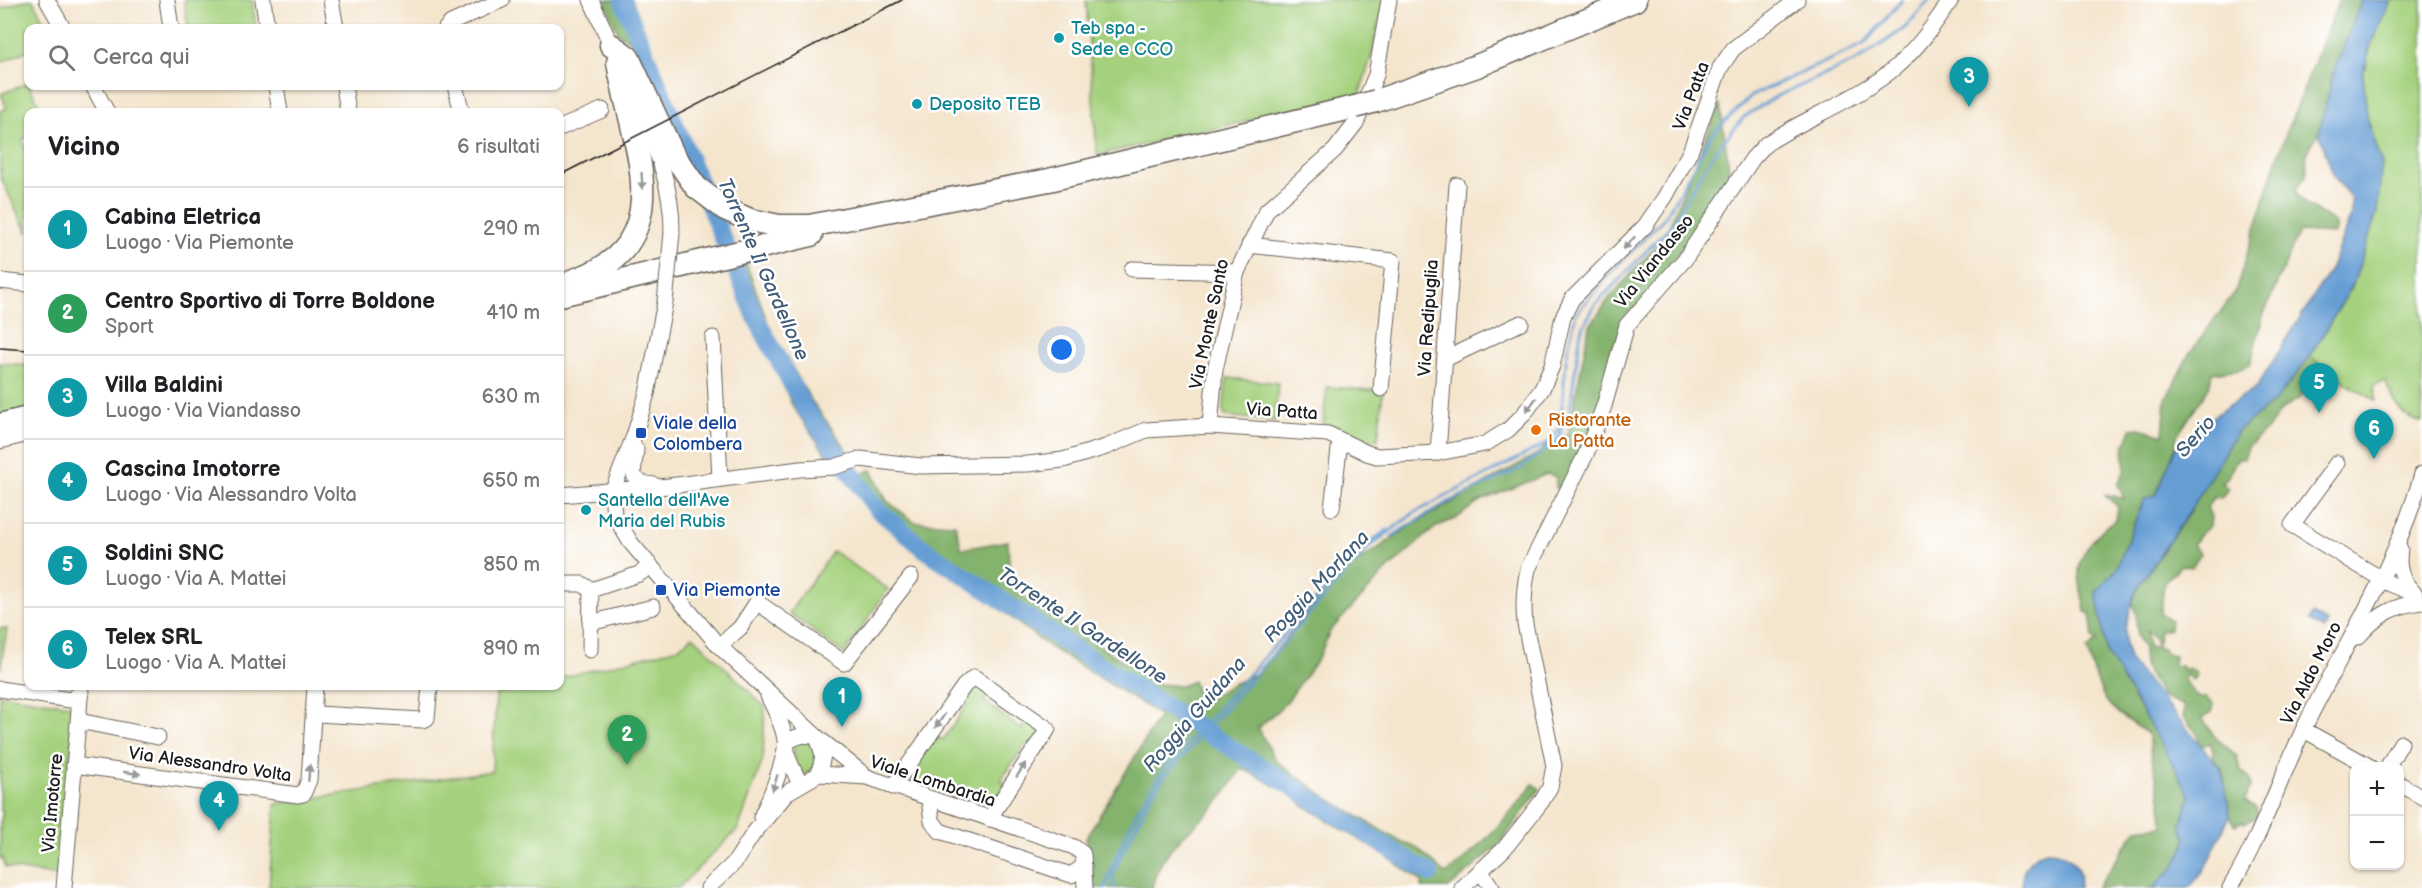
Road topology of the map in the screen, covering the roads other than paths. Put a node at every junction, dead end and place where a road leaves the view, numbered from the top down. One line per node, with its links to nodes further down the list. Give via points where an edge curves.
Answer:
1 (48, 0): 11 (street)
2 (167, 0): 12 (street)
3 (263, 0): 13 (street)
4 (332, 0): 14 (street)
5 (501, 0): 15 (street)
6 (1389, 0): 21 (street, Via Monte Santo, via 1376,75)
7 (1635, 0): 21 (highway, via 1477,66)
8 (1797, 0): 48 (street, Via Patta, one-way to 48, via 1733,49 1720,68 1690,152 1665,197 1645,226 1569,303 1550,372 1535,401 1508,430 1485,444)
9 (1951, 0): 95 (street, Via Viandasso, via 1924,38 1898,65 1871,85 1766,144 1685,259 1627,325 1586,454 1528,569 1525,584 1525,624 1554,766 1550,787)
10 (592, 1): 16 (street)
11 (61, 24)
12 (170, 24)
13 (266, 24)
14 (335, 24)
15 (450, 24)
16 (615, 54): 28 (highway, via 628,57 673,154 696,187 725,209 765,224 809,226); 35 (highway, one-way to 35, via 641,159 642,204 638,224 606,266); 45 (street, bridge, via 663,168 671,200 665,302 647,394)
17 (95, 90): 22 (street)
18 (277, 90): 23 (street)
19 (345, 90): 24 (street)
20 (456, 90): 25 (street)
21 (1366, 101): 28 (highway); 30 (street, Via Monte Santo, via 1348,136 1267,210)
22 (105, 108)
23 (279, 108)
24 (347, 108)
25 (461, 108)
26 (602, 110): 27 (street)
27 (564, 126)
28 (1049, 180): 36 (highway)
29 (1456, 185): 39 (street, Via Redipuglia)
30 (1249, 246): 32 (street, Via Monte Santo); 40 (street, via 1393,261)
31 (1132, 269): 32 (street)
32 (1237, 272): 43 (street, Via Monte Santo, via 1215,370)
33 (0, 281): 34 (street)
34 (24, 284)
35 (564, 284)
36 (564, 294)
37 (1521, 323): 39 (street)
38 (714, 338): 51 (street)
39 (1445, 359): 48 (street, Via Redipuglia)
40 (1381, 389)
41 (24, 419): 42 (highway)
42 (0, 425)
43 (1210, 426): 47 (street, Via Patta, via 1328,434); 51 (street, Via Patta, via 1146,430 1063,460 1028,464 921,466 860,459 834,467)
44 (24, 435): 46 (street)
45 (634, 436): 52 (street, via 634,477 648,484); 53 (street)
46 (0, 441)
47 (1340, 441): 48 (street, Via Patta, via 1377,456); 55 (street)
48 (1438, 453)
49 (2337, 463): 60 (street, via 2292,525)
50 (2422, 474): 56 (street, Via Aldo Moro)
51 (720, 479): 52 (street)
52 (669, 486): 53 (street)
53 (612, 492): 54 (street); 57 (street, via 619,526)
54 (564, 495)
55 (1332, 508)
56 (2402, 537): 60 (street, Via Aldo Moro); 62 (street, via 2400,575)
57 (651, 566): 61 (street); 66 (street)
58 (911, 577): 66 (street, via 844,663 758,602 740,628)
59 (564, 584): 61 (street, via 582,584)
60 (2379, 584): 62 (street); 63 (street, via 2395,603); 68 (street, Via Aldo Moro)
61 (591, 590): 65 (street)
62 (2420, 597): 63 (street)
63 (2403, 605): 68 (street, via 2370,623)
64 (653, 607): 65 (street)
65 (590, 623): 67 (street)
66 (719, 646): 70 (street)
67 (590, 650)
68 (2340, 658): 77 (street, Via Aldo Moro)
69 (0, 688): 71 (street, Via Imotorre, via 70,700)
70 (764, 688): 79 (street); 81 (street)
71 (80, 690)
72 (81, 690): 76 (street, Via Imotorre)
73 (315, 690): 75 (street, Via Alessandro Volta)
74 (430, 690): 75 (street, via 429,713 422,720)
75 (313, 712): 84 (street, Via Alessandro Volta, one-way to 75, via 303,794 309,780)
76 (79, 721): 78 (street); 84 (street, Via Imotorre)
77 (2304, 730): 82 (street); 101 (street, Via Aldo Moro, via 2247,860)
78 (158, 737)
79 (817, 737): 81 (street, via 800,735); 85 (street, via 823,755); 86 (street)
80 (2401, 742): 83 (street)
81 (786, 743): 87 (street); 93 (street, one-way to 93, via 774,787)
82 (2362, 762)
83 (2390, 762)
84 (74, 765): 96 (street, Via Imotorre)
85 (819, 774): 86 (street, Viale Lombardia); 87 (street)
86 (867, 777): 88 (street, Viale Lombardia)
87 (800, 784): 93 (street, via 788,792)
88 (893, 787): 91 (street, Viale Lombardia); 92 (street, one-way to 88, via 1048,729 974,677)
89 (2404, 788): 90 (street)
90 (2422, 797)
91 (929, 799): 92 (street, Viale Lombardia); 94 (street, via 932,821 940,831 1071,875)
92 (989, 819): 94 (street, Viale Lombardia, via 1074,847 1083,854)
93 (753, 834): 97 (street, via 735,862)
94 (1084, 866): 98 (street)
95 (1482, 872): 99 (street, Via Viandasso); 100 (street)
96 (64, 888)
97 (708, 888)
98 (1085, 888)
99 (1462, 888)
100 (1492, 888)
101 (2230, 888)

